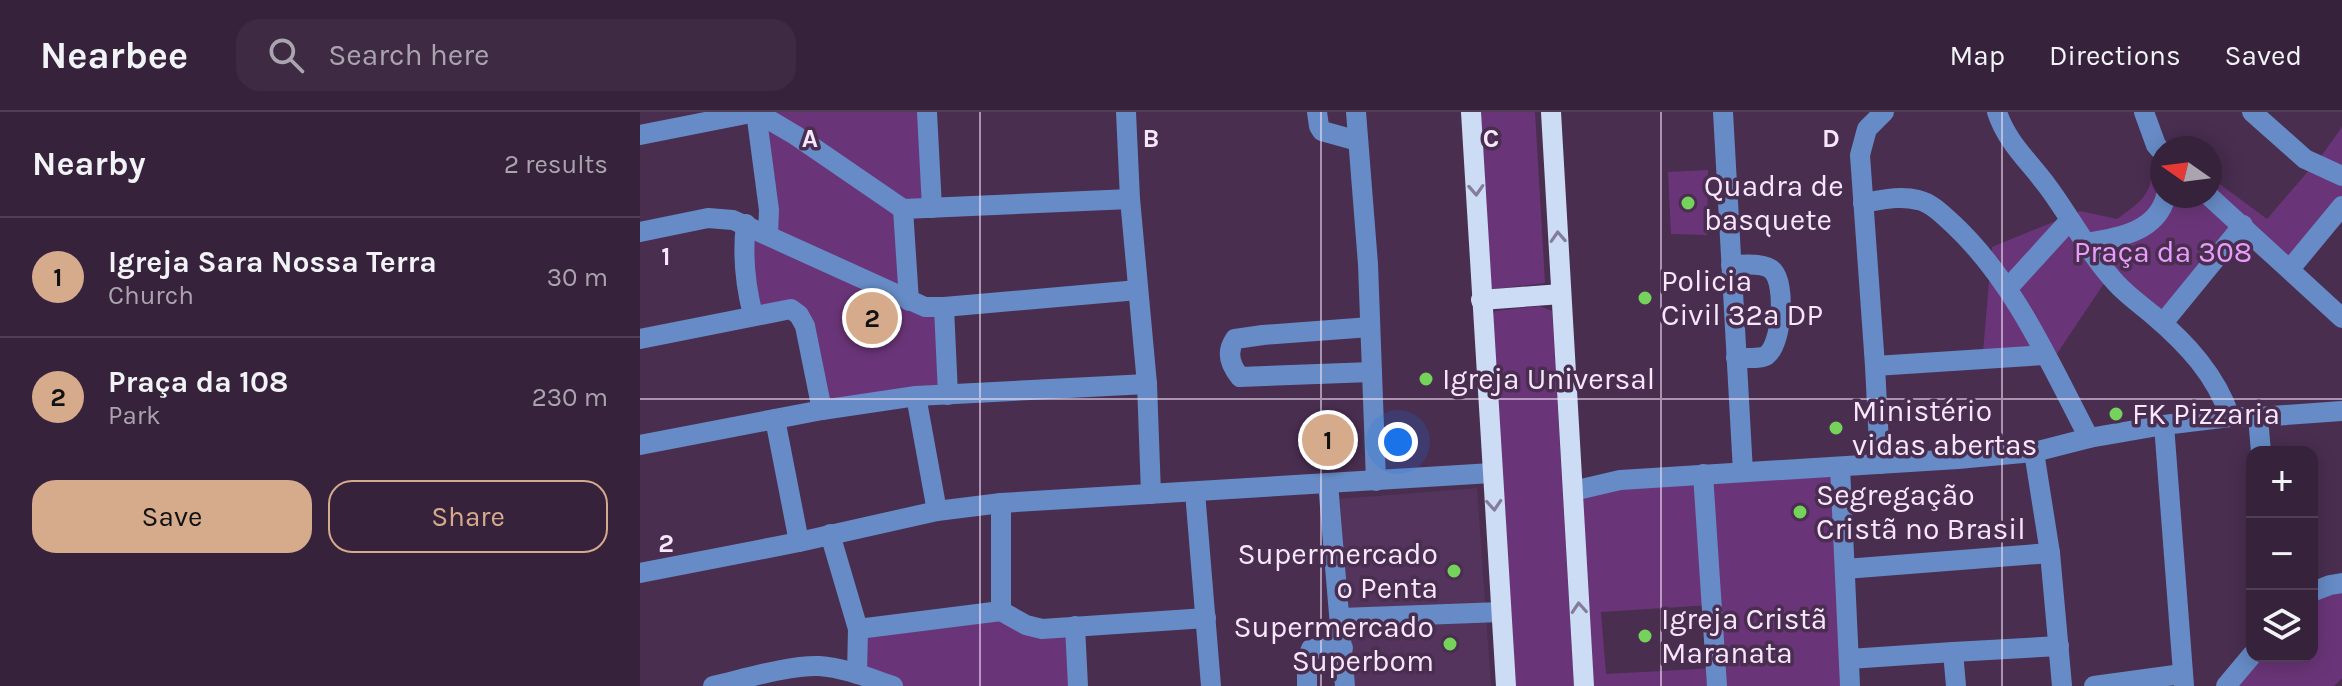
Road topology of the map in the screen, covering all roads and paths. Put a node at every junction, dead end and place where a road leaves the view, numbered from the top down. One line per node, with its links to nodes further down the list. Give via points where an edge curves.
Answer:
1 (756, 112): 13 (street); 24 (street); 29 (street)
2 (927, 112): 22 (street)
3 (1126, 112): 18 (street)
4 (1317, 112): 16 (street, via 1322,131)
5 (1356, 112): 16 (street)
6 (1471, 112): 36 (main road, one-way to 36)
7 (1551, 112): 35 (main road, one-way to 7)
8 (1723, 112): 31 (street)
9 (1884, 112): 19 (street, via 1862,141)
10 (1997, 112): 25 (street, via 2020,155)
11 (2144, 112): 15 (street)
12 (2252, 112): 17 (street, via 2305,159)
13 (678, 120): 14 (street)
14 (640, 135)
15 (2153, 136)
16 (1358, 141): 42 (street)
17 (2342, 176)
18 (1130, 199): 22 (street); 34 (street)
19 (1863, 203): 33 (street, via 1887,198 1924,202 1969,239); 46 (street)
20 (2342, 206): 32 (street)
21 (2222, 207): 27 (street)
22 (932, 208): 24 (street)
23 (2161, 208): 30 (street, via 2135,232)
24 (903, 209): 37 (street)
25 (2070, 220): 30 (street); 33 (street)
26 (746, 224): 28 (street, via 708,218); 29 (street); 39 (street, via 742,253)
27 (2243, 225): 32 (street); 41 (street)
28 (640, 232)
29 (768, 235): 37 (street)
30 (2087, 243): 41 (street, via 2117,284)
31 (1731, 265): 45 (street); 45 (street, via 1769,268 1776,274 1780,294 1779,333 1769,353)
32 (2290, 269): 40 (street)
33 (2008, 288): 44 (street)
34 (1138, 290): 38 (street); 48 (street)
35 (1561, 294): 36 (main road); 68 (main road)
36 (1481, 300): 64 (main road)
37 (909, 301): 38 (street)
38 (944, 307): 49 (street)
39 (753, 315): 43 (street); 51 (street, via 791,309 803,321)
40 (2342, 318)
41 (2163, 323): 53 (street, via 2208,370)
42 (1370, 327): 47 (street); 47 (street, via 1235,339 1230,358 1240,377)
43 (640, 339)
44 (2045, 355): 46 (street); 57 (street)
45 (1736, 358): 63 (street)
46 (1875, 366): 61 (street)
47 (1372, 372): 66 (street)
48 (1147, 384): 49 (street); 70 (street)
49 (948, 395): 50 (street)
50 (916, 396): 51 (street); 72 (street)
51 (822, 410): 55 (street)
52 (2342, 411): 54 (street)
53 (2230, 417): 54 (street); 56 (street)
54 (2258, 417): 59 (street)
55 (775, 419): 58 (street); 74 (street)
56 (2164, 425): 57 (street); 92 (street)
57 (2089, 438): 60 (street)
58 (640, 445)
59 (2260, 446)
60 (2034, 452): 61 (street); 75 (street)
61 (1880, 464): 62 (street)
62 (1840, 467): 63 (street); 76 (street)
63 (1743, 472): 65 (street)
64 (1492, 473): 66 (street); 81 (main road, one-way to 81)
65 (1703, 474): 68 (street); 101 (street)
66 (1376, 481): 67 (street)
67 (1328, 483): 69 (street); 83 (street)
68 (1573, 483): 100 (main road, one-way to 68)
69 (1195, 492): 70 (street); 82 (street)
70 (1151, 494): 71 (street)
71 (1001, 503): 72 (street); 80 (street)
72 (937, 511): 73 (street)
73 (830, 534): 74 (street); 85 (street)
74 (799, 542): 77 (street)
75 (2050, 553): 76 (street); 86 (street)
76 (1845, 569): 89 (street)
77 (640, 573)
78 (2342, 583): 79 (street)
79 (2318, 590)
80 (1001, 611): 84 (street, via 1034,627); 85 (street)
81 (1501, 612): 83 (street); 99 (main road)
82 (1206, 618): 84 (street); 96 (street)
83 (1341, 618): 87 (street)
84 (1075, 626): 95 (street)
85 (858, 629): 91 (street)
86 (2059, 646): 88 (street); 104 (street)
87 (1343, 648): 97 (street, via 1311,649); 98 (street)
88 (1953, 652): 89 (street); 103 (street)
89 (1849, 659): 102 (street)
90 (2246, 662): 106 (street)
91 (857, 674): 93 (street, via 808,667); 94 (street)
92 (2183, 680): 105 (street)
93 (713, 686)
94 (893, 686)
95 (1078, 686)
96 (1211, 686)
97 (1307, 686)
98 (1345, 686)
99 (1506, 686)
100 (1584, 686)
101 (1717, 686)
102 (1850, 686)
103 (1956, 686)
104 (2062, 686)
105 (2094, 686)
106 (2226, 686)

